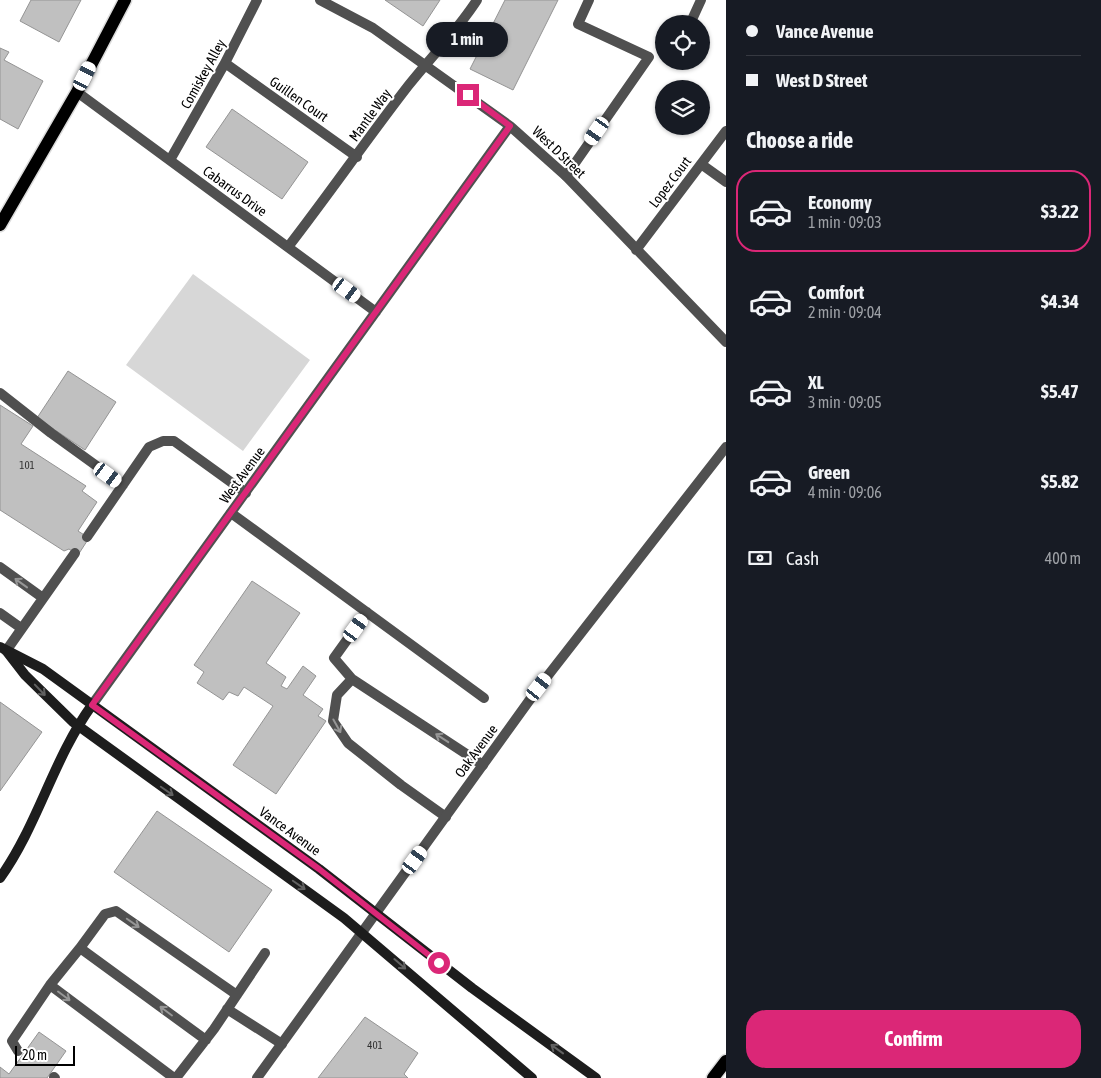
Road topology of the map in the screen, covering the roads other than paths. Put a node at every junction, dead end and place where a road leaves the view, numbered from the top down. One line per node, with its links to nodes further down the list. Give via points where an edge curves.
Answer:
1 (125, 0): 10 (main road)
2 (257, 0): 8 (street, Comiskey Alley)
3 (320, 0): 9 (street, West D Street, via 373,28)
4 (477, 0): 9 (street, Mantle Way, via 458,28)
5 (589, 0): 16 (street, via 578,24 649,57)
6 (701, 0): 7 (street)
7 (694, 15)
8 (225, 63): 13 (street, Guillen Court); 14 (street, Comiskey Alley)
9 (425, 65): 11 (street, West D Street); 13 (street, Mantle Way)
10 (77, 92): 14 (street, Cabarrus Drive); 18 (main road)
11 (510, 126): 16 (street, West D Street); 21 (street, West Avenue)
12 (726, 131): 15 (street, Lopez Court)
13 (357, 157): 19 (street, Mantle Way)
14 (170, 160): 19 (street, Cabarrus Drive)
15 (701, 164): 17 (street); 20 (street, Lopez Court)
16 (566, 176): 20 (street, West D Street)
17 (726, 182)
18 (0, 225)
19 (288, 248): 21 (street, Cabarrus Drive)
20 (636, 250): 22 (street, West D Street)
21 (376, 312): 26 (street, West Avenue)
22 (726, 342)
23 (0, 392): 25 (street)
24 (726, 447): 40 (street, Oak Avenue, via 619,582)
25 (123, 485): 26 (street, via 149,447 163,441 174,441); 28 (street)
26 (246, 493): 27 (street, West Avenue)
27 (231, 513): 32 (street); 38 (street, West Avenue)
28 (87, 536)
29 (74, 553): 31 (street)
30 (0, 568): 31 (street, one-way to 30)
31 (43, 598): 34 (street)
32 (367, 612): 36 (street, via 334,658); 37 (street)
33 (0, 613): 34 (street)
34 (22, 628): 35 (street)
35 (5, 650): 38 (street, Vance Avenue, via 43,669); 39 (street, one-way to 39, via 25,675)
36 (352, 679): 40 (street, one-way to 36); 41 (street, one-way to 41, via 336,695 333,721 348,743)
37 (484, 698)
38 (92, 705): 39 (street, West Avenue); 43 (street, Vance Avenue)
39 (77, 726): 42 (street, West Avenue); 44 (street, one-way to 44)
40 (483, 765): 41 (street, Oak Avenue)
41 (446, 817): 43 (street, Oak Avenue)
42 (0, 878)
43 (376, 914): 44 (street, Oak Avenue); 57 (street, Vance Avenue, one-way to 43)
44 (363, 933): 51 (street, Oak Avenue); 56 (street, one-way to 56)
45 (80, 948): 47 (street); 48 (street, one-way to 48, via 106,914 116,911); 50 (street, one-way to 45)
46 (265, 953): 48 (street)
47 (50, 985): 52 (street, via 12,1041); 54 (street, one-way to 54)
48 (237, 995): 49 (street)
49 (227, 1009): 50 (street); 51 (street)
50 (206, 1040): 54 (street)
51 (282, 1044): 55 (street, Oak Avenue)
52 (18, 1051)
53 (726, 1061): 58 (main road)
54 (175, 1078)
55 (257, 1078)
56 (532, 1078)
57 (596, 1078)
58 (713, 1078)

